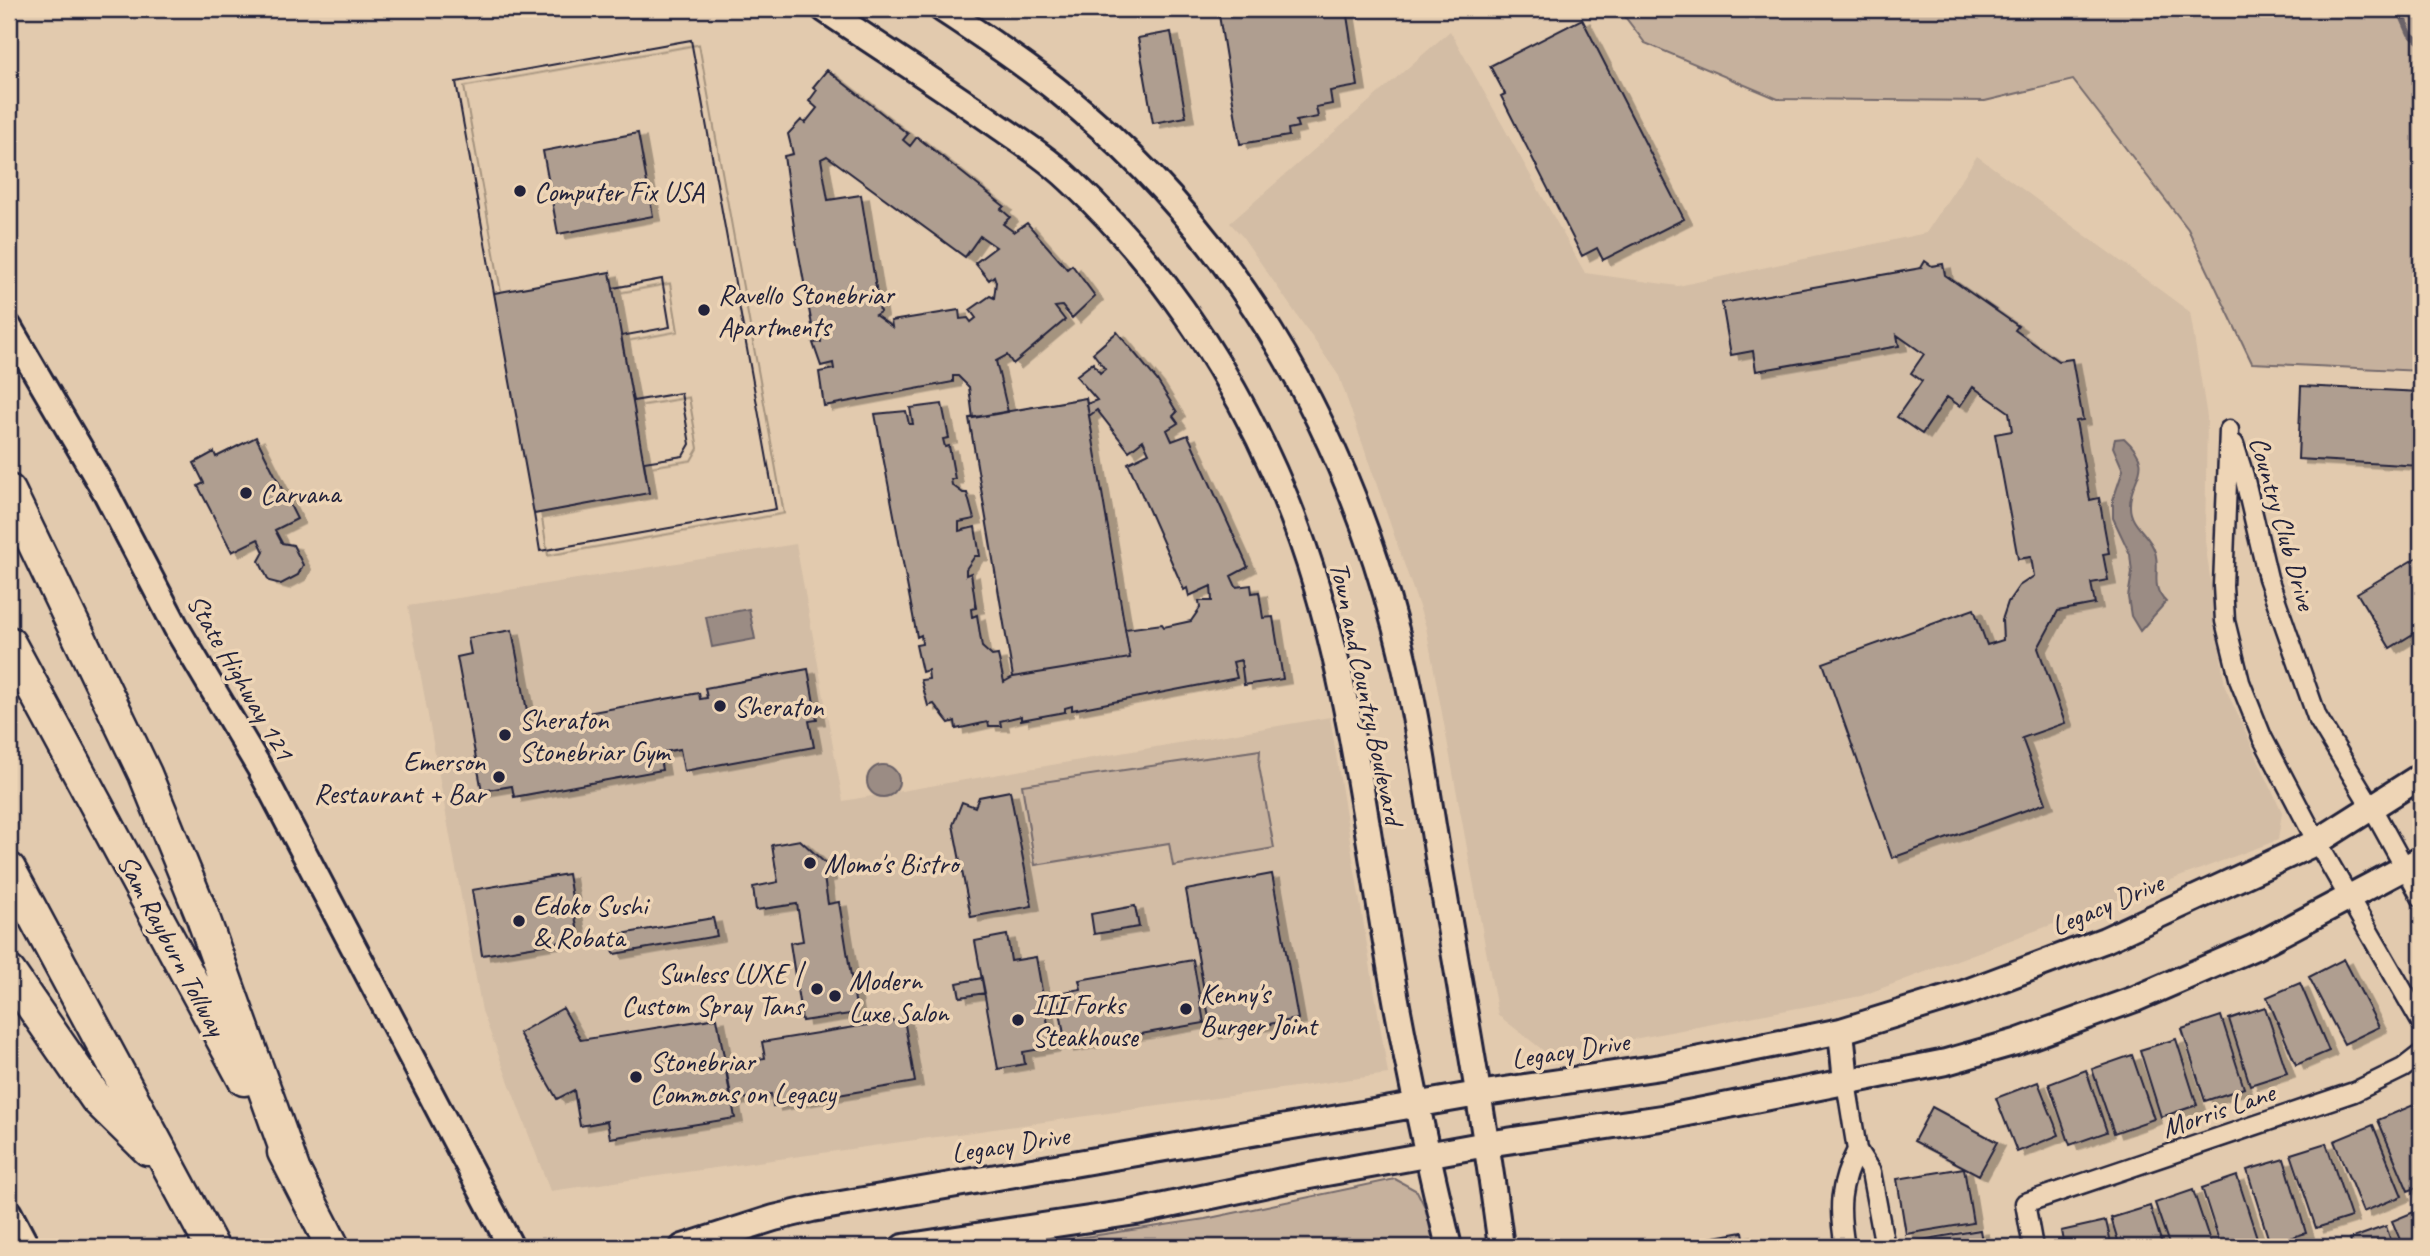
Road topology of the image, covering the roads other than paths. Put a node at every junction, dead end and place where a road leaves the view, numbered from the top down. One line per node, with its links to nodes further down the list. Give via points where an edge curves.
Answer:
1 (824, 9): 19 (main road, Town and Country Boulevard, via 1070,180 1158,278 1216,360 1245,412 1298,529 1328,630)
2 (942, 9): 18 (main road, Town and Country Boulevard, via 1060,92 1164,190 1241,285 1309,398 1357,508 1399,641)
3 (9, 327): 25 (main road, State Highway 121, via 259,767)
4 (9, 491): 23 (highway, via 145,775 202,915)
5 (9, 643): 23 (highway, Sam Rayburn Tollway)
6 (2421, 776): 7 (main road, Legacy Drive)
7 (2372, 808): 8 (main road, Legacy Drive); 8 (street, Country Club Drive, via 2316,717 2268,578 2229,430 2225,621 2262,737); 9 (street, Country Club Drive)
8 (2316, 842): 12 (street, Country Club Drive); 15 (main road, Legacy Drive, via 2105,940 1964,993)
9 (2413, 864): 11 (street, Country Club Drive); 12 (main road)
10 (9, 870): 24 (highway)
11 (2421, 897)
12 (2351, 898): 14 (street, Country Club Drive); 17 (main road, via 2256,947 2135,999 2016,1042)
13 (9, 972): 24 (highway, via 96,1098)
14 (2421, 1022)
15 (1841, 1031): 17 (main road); 18 (main road, Legacy Drive, via 1661,1067)
16 (2421, 1054): 38 (street, Morris Lane, via 2354,1092 2025,1203)
17 (1846, 1082): 20 (main road); 21 (street)
18 (1478, 1094): 19 (main road, Legacy Drive); 20 (main road, Town and Country Boulevard)
19 (1418, 1105): 22 (main road, Town and Country Boulevard); 32 (main road, Legacy Drive, via 812,1209)
20 (1488, 1144): 22 (main road); 35 (main road, Town and Country Boulevard)
21 (1857, 1150): 36 (street, via 1845,1174 1840,1216); 37 (street, via 1871,1172)
22 (1427, 1156): 33 (main road, via 1136,1212); 34 (main road, Town and Country Boulevard)
23 (293, 1169): 29 (highway, Sam Rayburn Tollway)
24 (171, 1171): 28 (highway)
25 (490, 1206): 30 (main road); 31 (main road, State Highway 121)
26 (9, 1213): 27 (main road)
27 (27, 1247)
28 (212, 1247)
29 (334, 1247)
30 (489, 1247)
31 (511, 1247)
32 (683, 1247)
33 (903, 1247)
34 (1449, 1247)
35 (1501, 1247)
36 (1845, 1247)
37 (1885, 1247)
38 (2034, 1247)

